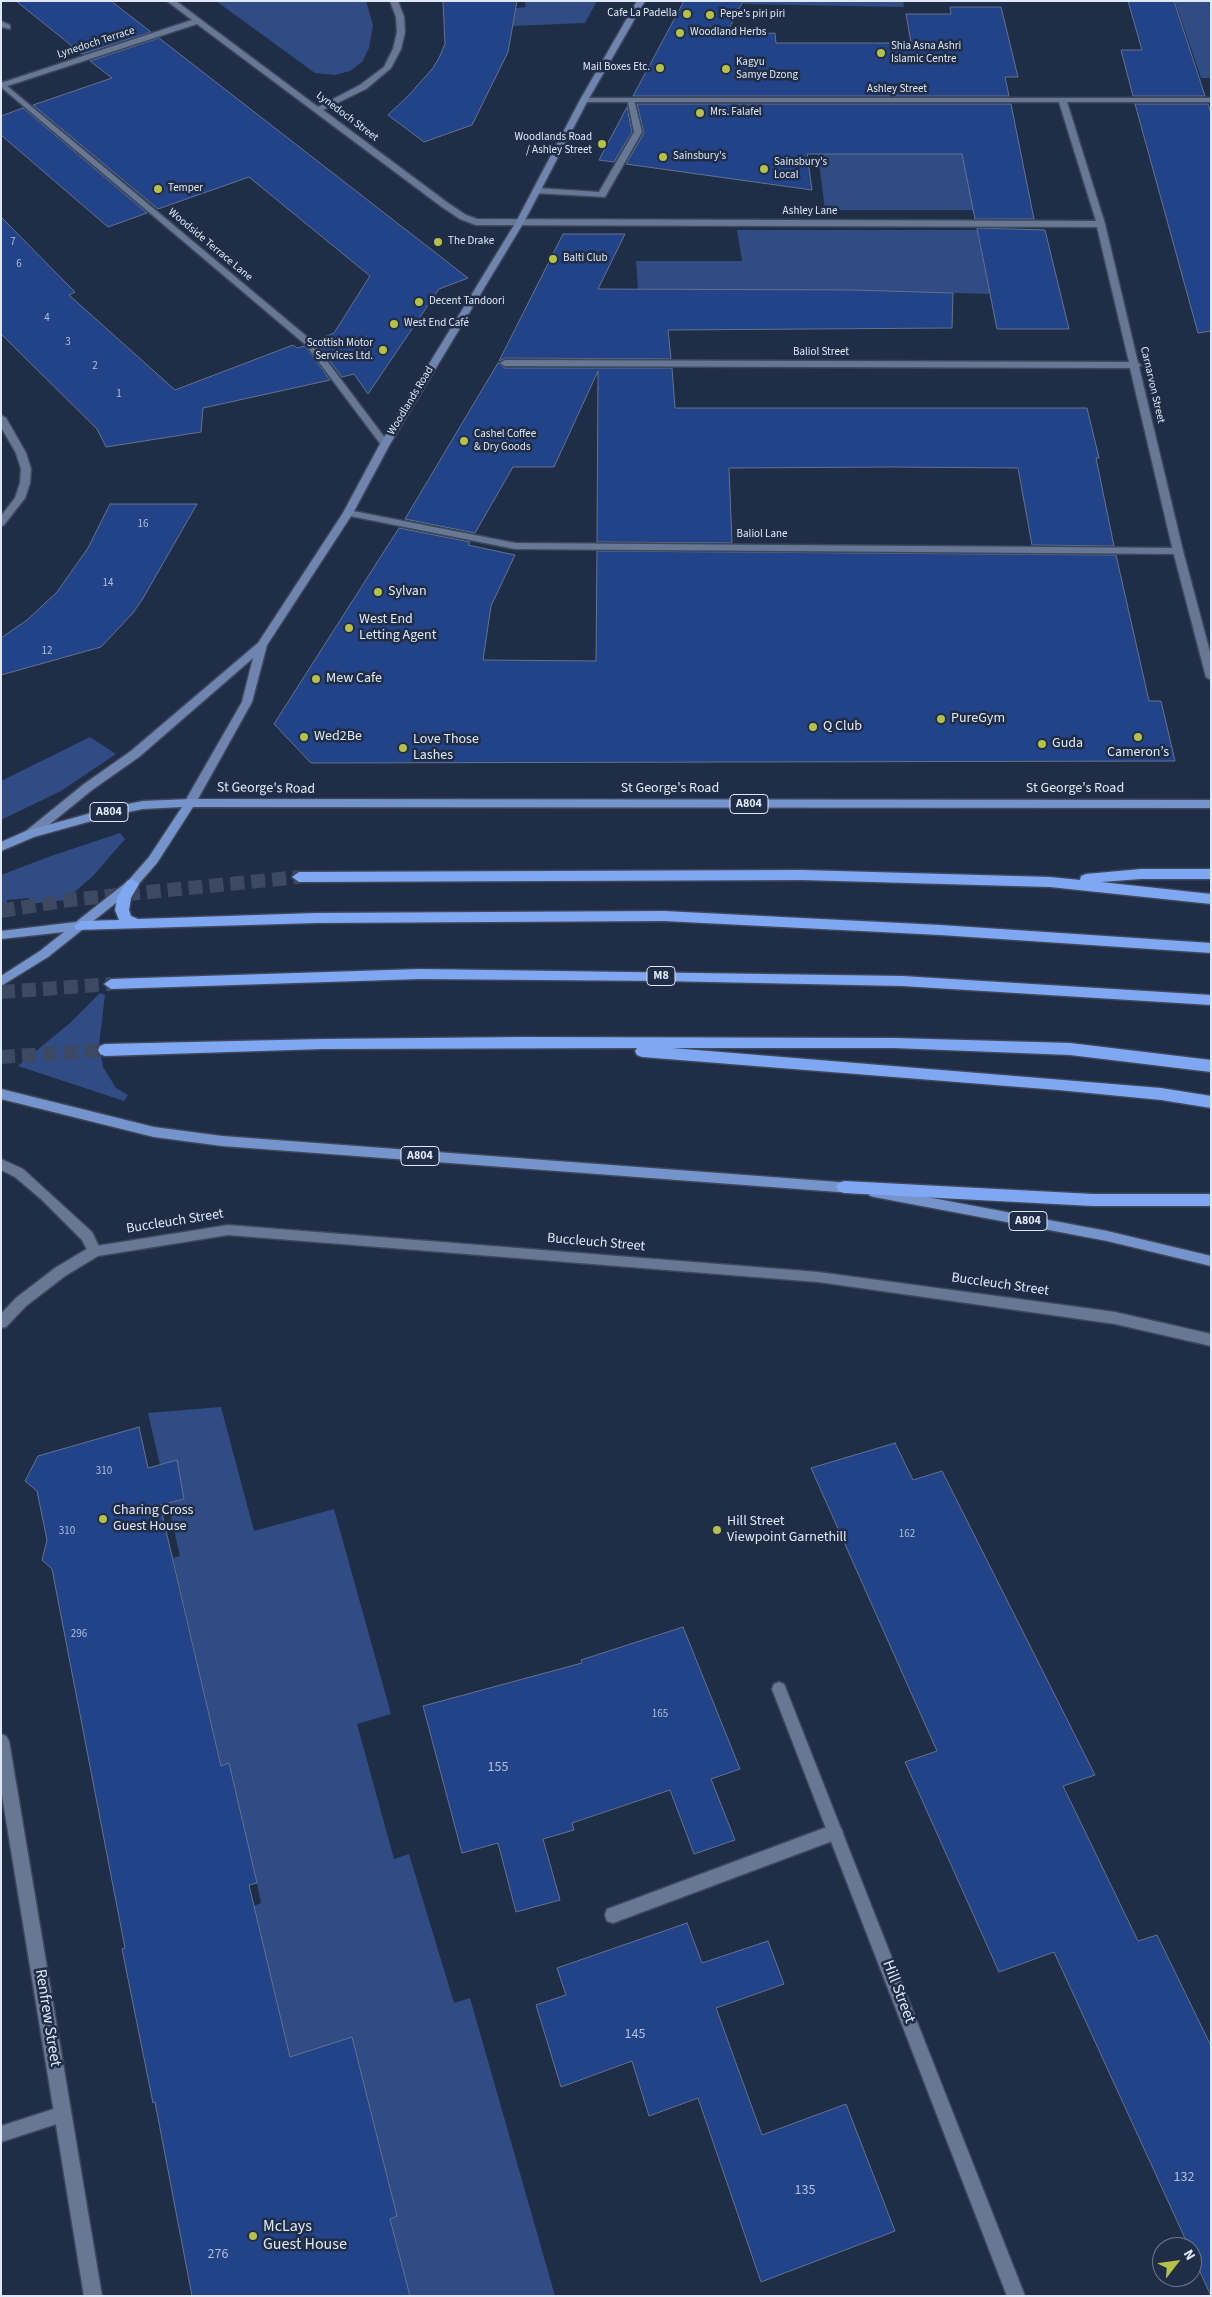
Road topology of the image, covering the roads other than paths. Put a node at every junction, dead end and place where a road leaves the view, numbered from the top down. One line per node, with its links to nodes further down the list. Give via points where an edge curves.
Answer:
1 (171, 1): 4 (street, Lynedoch Street)
2 (394, 1): 10 (street, via 401,32 387,68 363,87)
3 (640, 1): 6 (street, Woodlands Road)
4 (198, 21): 5 (street, Lynedoch Terrace); 10 (street, Lynedoch Street)
5 (2, 85): 17 (street, Woodside Terrace Lane, via 309,344)
6 (584, 100): 7 (street, Ashley Street); 11 (street, Woodlands Road)
7 (630, 100): 9 (street, Ashley Street); 11 (street, via 638,132 602,195)
8 (1211, 100): 9 (street, Ashley Street)
9 (1063, 101): 13 (street, Carnarvon Street)
10 (318, 110): 12 (street, Lynedoch Street, via 463,217 476,222)
11 (537, 191): 12 (street, Woodlands Road)
12 (520, 222): 13 (street, Ashley Lane); 17 (street, Woodlands Road)
13 (1101, 224): 15 (street, Carnarvon Street)
14 (505, 363): 15 (street, Baliol Street)
15 (1136, 366): 20 (street, Carnarvon Street)
16 (1, 418): 19 (street, via 21,453 26,469 20,498)
17 (385, 444): 18 (street, Woodlands Road)
18 (348, 513): 20 (street, Baliol Lane, via 514,546); 21 (street, Woodlands Road)
19 (1, 523)
20 (1178, 551): 22 (street, Carnarvon Street)
21 (262, 645): 23 (street, Woodlands Road, via 247,702); 25 (street, A804, via 135,754)
22 (1211, 676)
23 (190, 803): 24 (main road, St George's Road / A804); 25 (main road, St George's Road / A804, via 142,805); 30 (main road, via 153,860)
24 (1211, 804)
25 (30, 834): 26 (main road, St George's Road / A804)
26 (1, 847)
27 (1211, 874): 29 (highway, via 1141,874)
28 (299, 877): 29 (highway, via 802,875)
29 (1050, 882): 31 (highway)
30 (132, 884): 32 (highway, via 122,910 126,919); 33 (main road)
31 (1211, 899)
32 (136, 924): 33 (highway); 35 (highway, via 456,916 664,916)
33 (81, 926): 34 (main road); 36 (main road)
34 (1, 935)
35 (1211, 948)
36 (1, 982)
37 (112, 984): 38 (highway, M8, via 420,974 662,976 902,981)
38 (1211, 1000)
39 (523, 1042): 40 (highway); 41 (highway, via 884,1043 1070,1049); 43 (highway, via 1058,1084)
40 (105, 1050)
41 (1211, 1066)
42 (1, 1094): 45 (main road, A804, via 154,1132 222,1141)
43 (1211, 1102)
44 (1, 1164): 47 (street, via 19,1173 45,1195 87,1236)
45 (844, 1187): 46 (highway, via 1093,1200); 48 (main road, A804, via 1107,1236)
46 (1211, 1200)
47 (95, 1251): 49 (street, Buccleuch Street, via 60,1272 21,1302); 50 (street, Buccleuch Street, via 238,1230 818,1277 1114,1318)
48 (1211, 1261)
49 (1, 1323)
50 (1211, 1340)
51 (779, 1689): 53 (street, Hill Street)
52 (1, 1741): 55 (street, Renfrew Street)
53 (835, 1832): 54 (street); 58 (street, Hill Street)
54 (613, 1915)
55 (63, 2114): 56 (street); 57 (street, Renfrew Street)
56 (1, 2134)
57 (93, 2296)
58 (1016, 2296)

